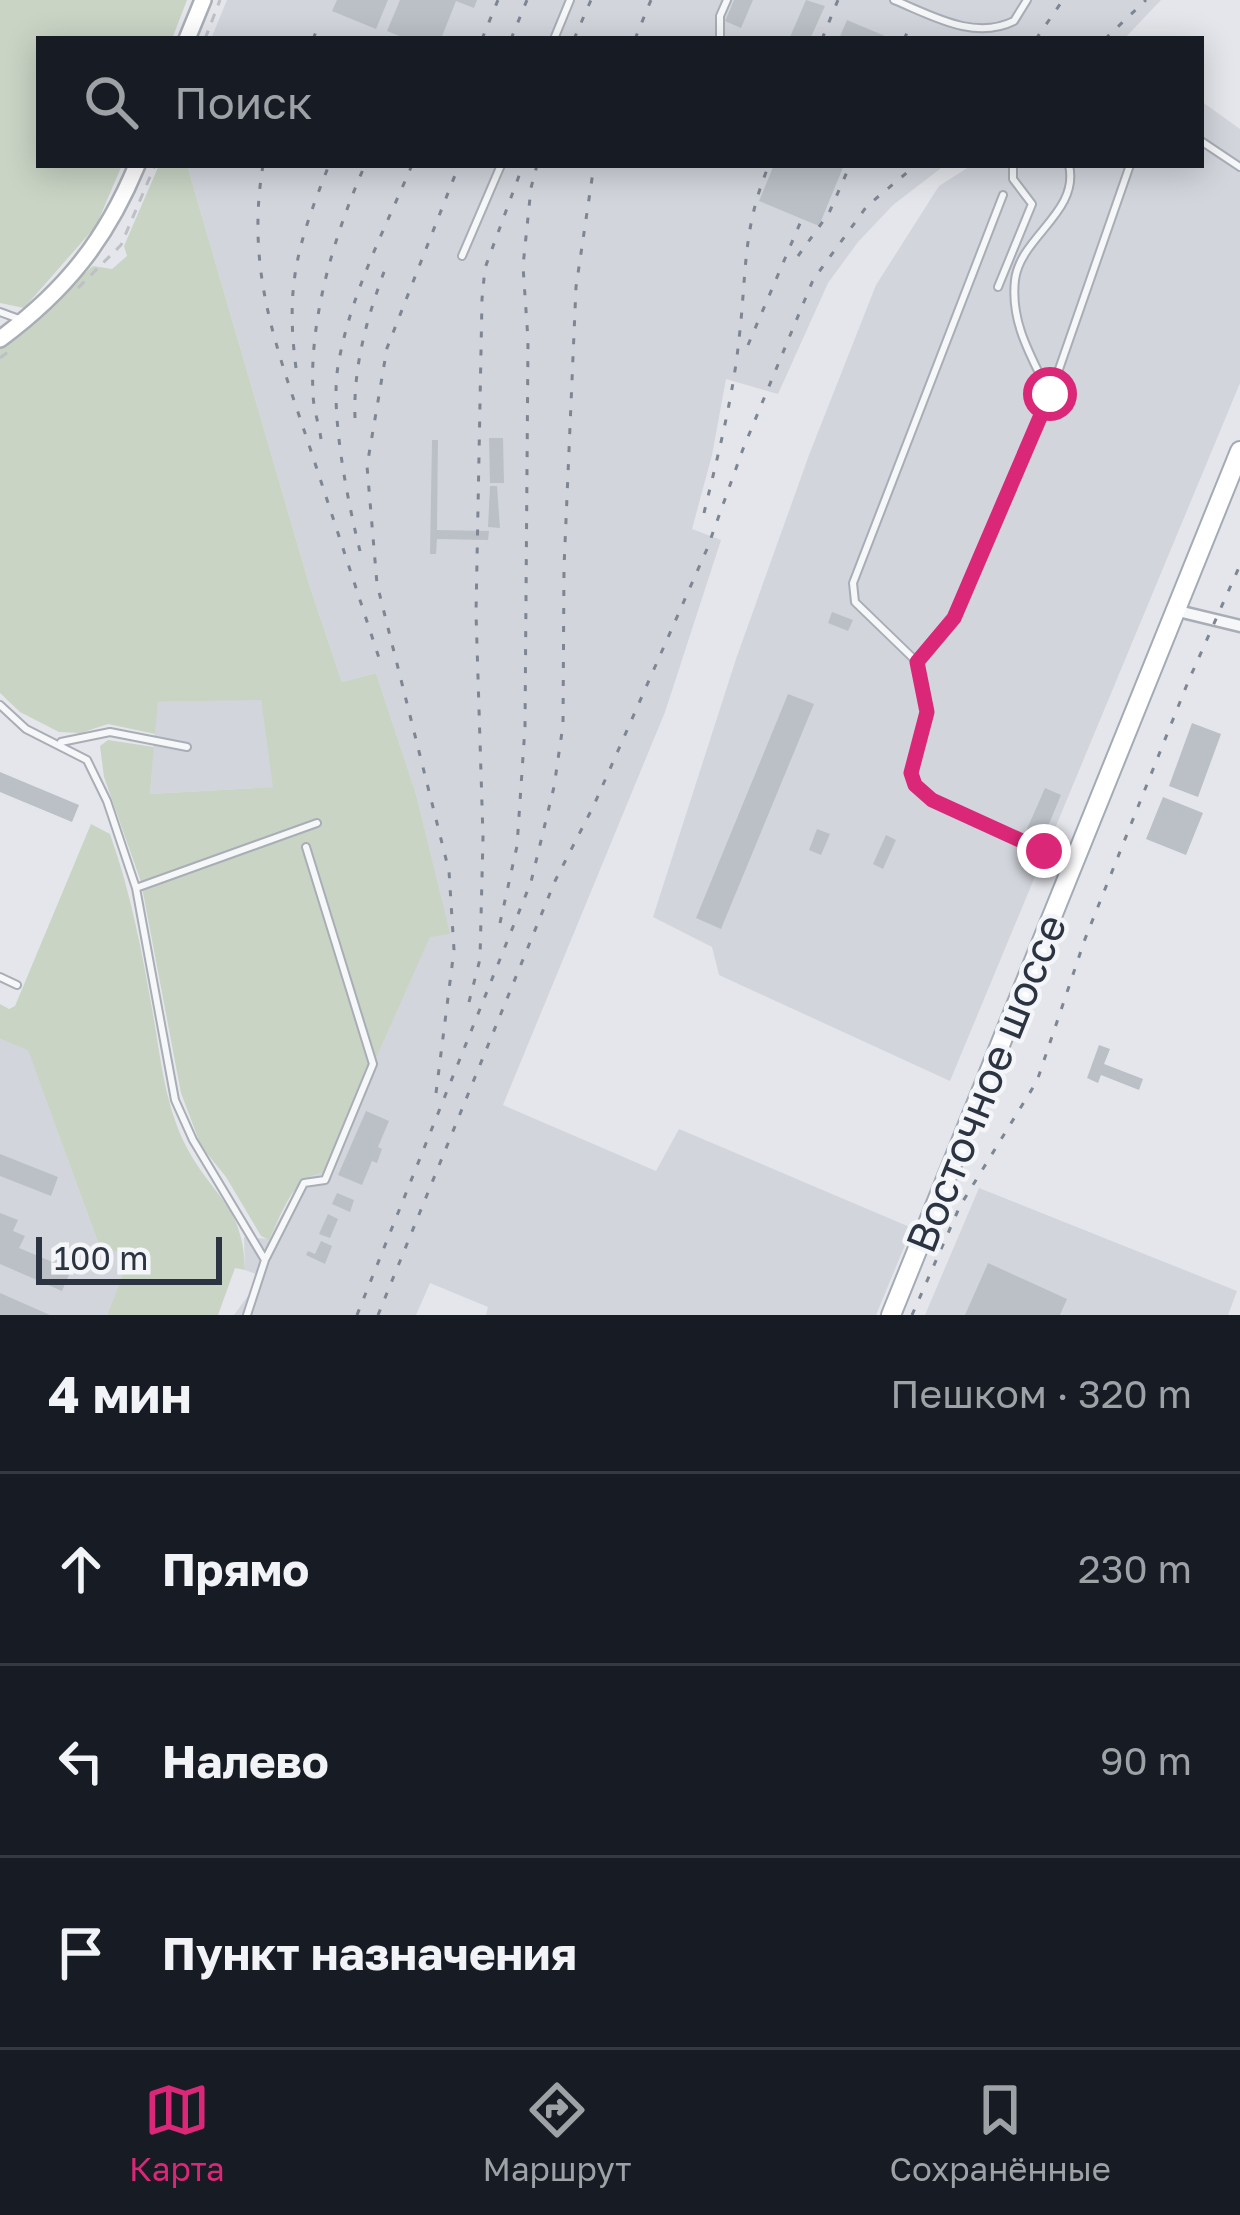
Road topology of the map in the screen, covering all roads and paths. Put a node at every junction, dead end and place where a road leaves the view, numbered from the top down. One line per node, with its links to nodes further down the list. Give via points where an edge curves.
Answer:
1 (203, 0): 7 (main road)
2 (220, 0): 8 (path)
3 (571, 0): 9 (lane)
4 (728, 0): 10 (lane)
5 (894, 0): 6 (lane, via 966,28 988,28 1014,21)
6 (1028, 0)
7 (189, 36)
8 (206, 36)
9 (555, 36)
10 (720, 36)
11 (1204, 143): 12 (lane)
12 (1240, 167)
13 (135, 168): 22 (main road, via 106,231)
14 (500, 168): 19 (lane)
15 (1012, 168): 20 (lane, via 1032,204)
16 (1069, 168): 24 (lane, via 1070,190 1019,264 1015,283 1020,335)
17 (1129, 168): 24 (lane)
18 (1004, 195): 28 (lane, via 853,583 855,602)
19 (462, 256)
20 (998, 287)
21 (0, 312): 22 (lane)
22 (25, 321): 23 (main road)
23 (0, 339)
24 (1050, 394): 28 (lane, via 954,618)
25 (1240, 451): 26 (main road, Восточное шоссе)
26 (1174, 610): 27 (street); 34 (main road, Восточное шоссе)
27 (1240, 626)
28 (917, 662): 34 (lane, via 927,712 915,785)
29 (2, 709): 30 (lane)
30 (56, 742): 31 (lane, via 110,732); 35 (lane, via 87,760)
31 (187, 747)
32 (317, 823): 35 (lane)
33 (306, 847): 38 (lane, via 373,1064 326,1180 304,1183)
34 (1073, 864): 40 (main road, Восточное шоссе)
35 (136, 888): 38 (lane, via 175,1100)
36 (0, 977): 37 (lane)
37 (16, 985)
38 (265, 1260): 39 (lane)
39 (247, 1315)
40 (891, 1315)

